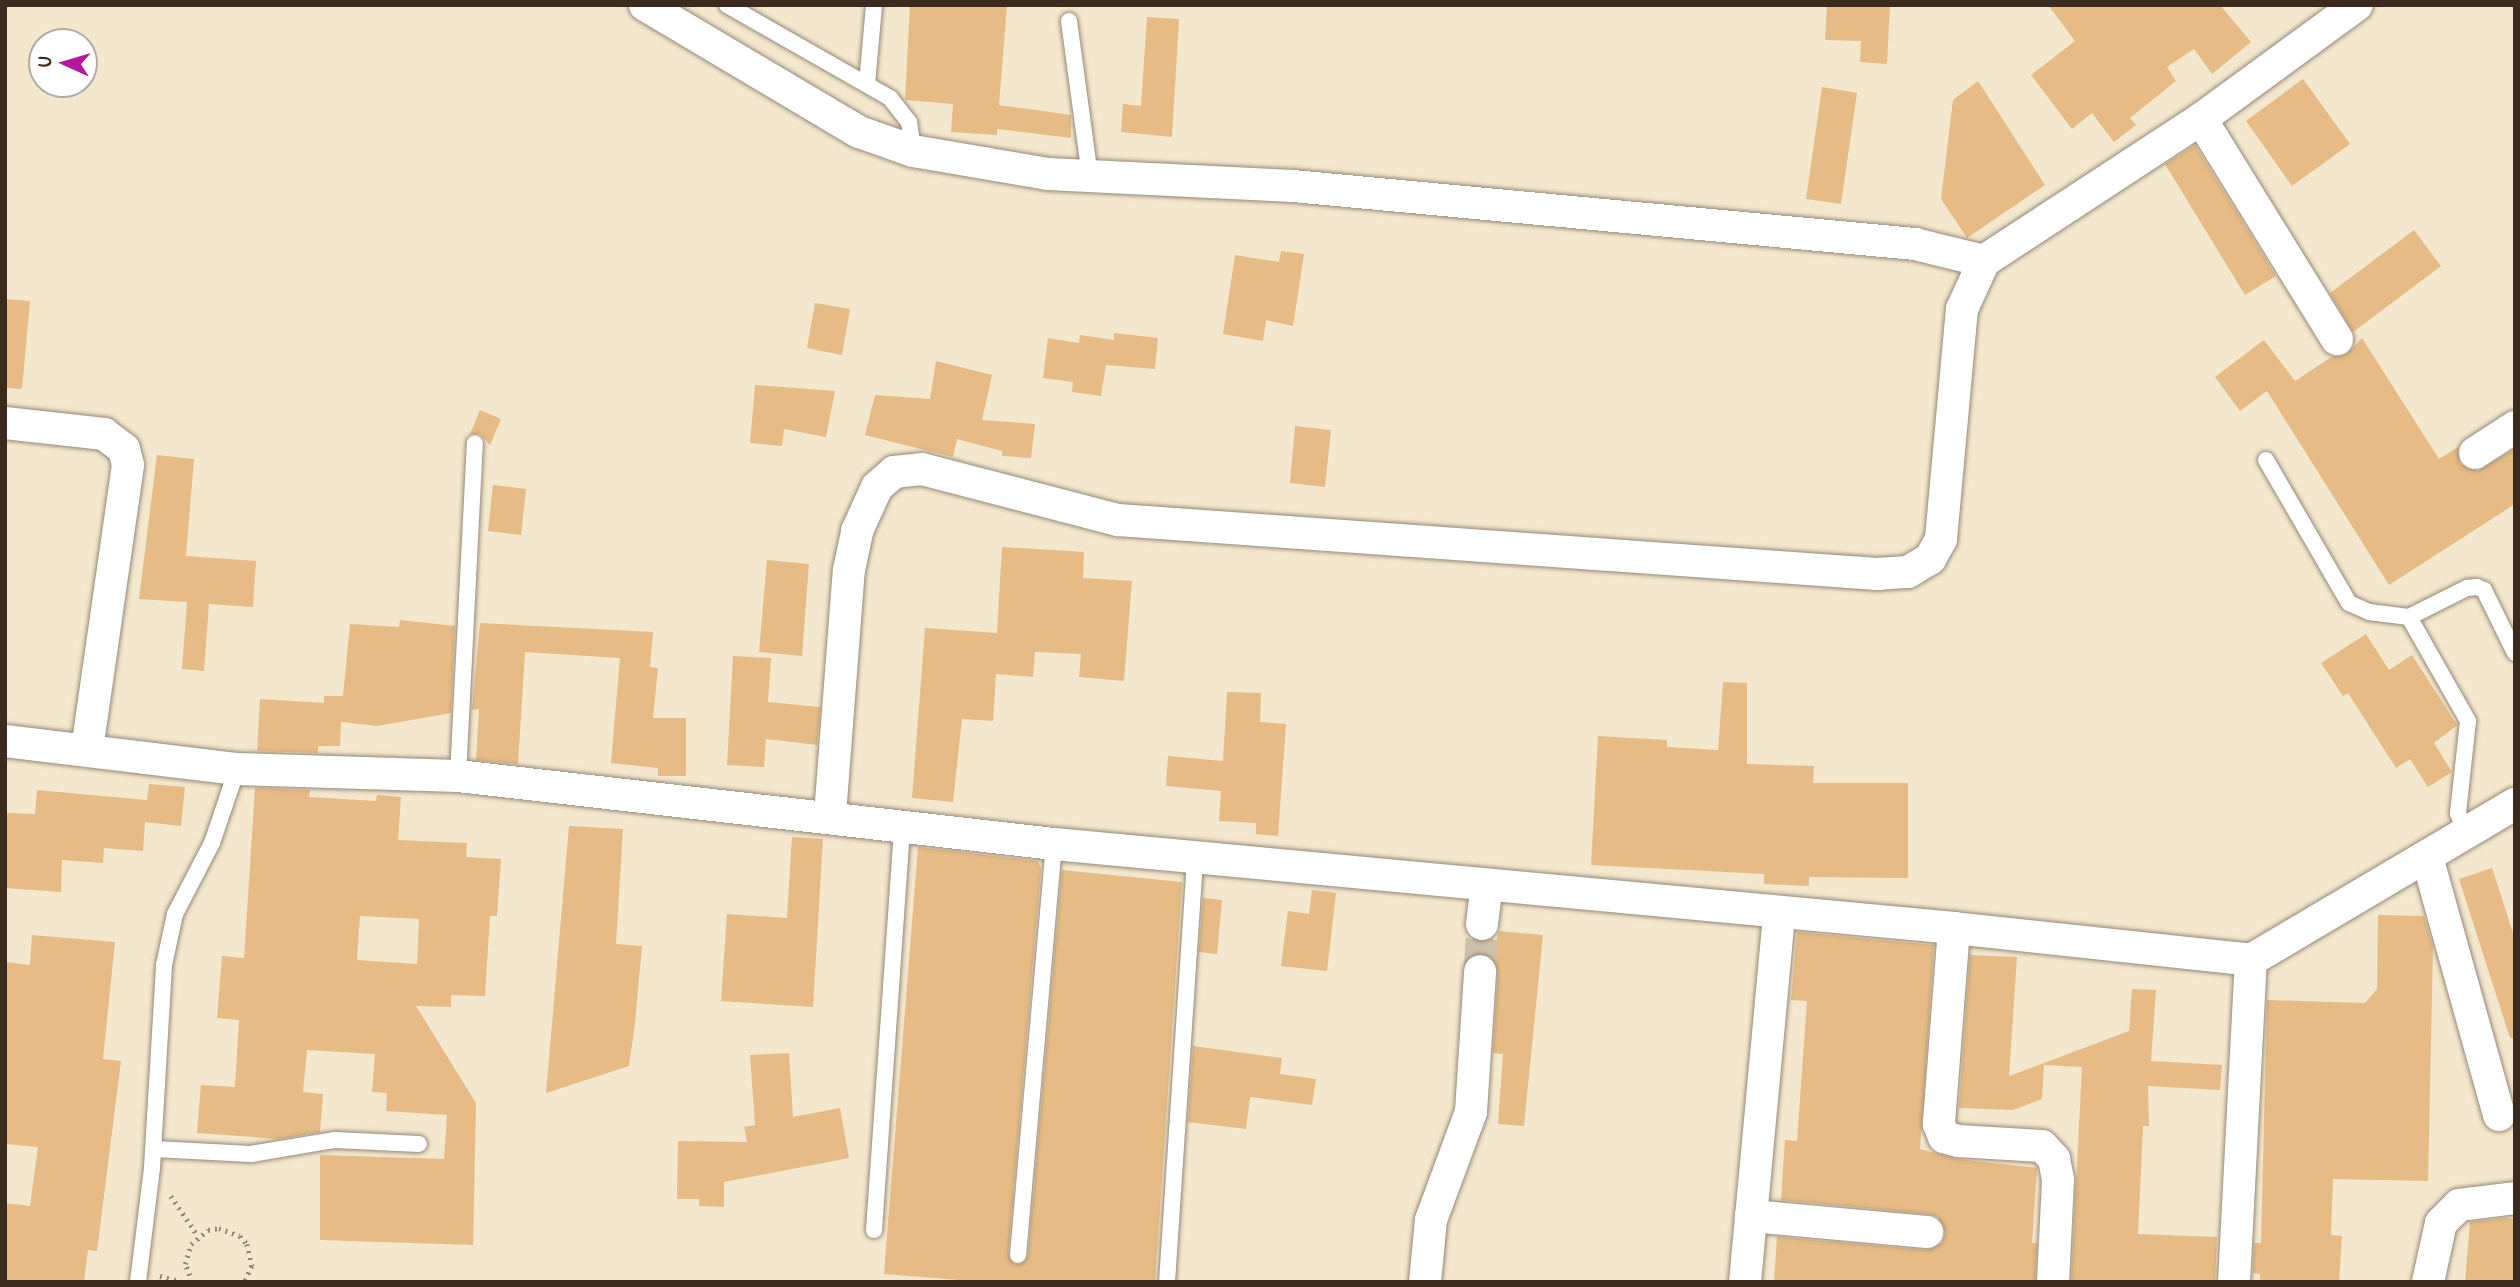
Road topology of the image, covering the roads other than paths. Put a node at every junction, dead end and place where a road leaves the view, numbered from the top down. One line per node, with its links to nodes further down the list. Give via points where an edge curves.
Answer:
1 (645, 5): 8 (street, via 859,132)
2 (727, 5): 6 (lane)
3 (2357, 5): 7 (street)
4 (872, 6): 6 (lane)
5 (1069, 21): 9 (lane)
6 (867, 84): 8 (lane, via 904,111)
7 (2201, 119): 10 (street); 11 (street)
8 (913, 151): 9 (street, via 1048,174)
9 (1090, 176): 10 (street, via 1293,187 1901,242)
10 (1984, 261): 24 (street, via 1962,309 1941,540 1930,559 1908,572 1877,574 1118,520 922,469 894,472 872,498 857,531 849,570)
11 (2337, 338)
12 (5, 423): 20 (street, via 104,434 124,449 128,465)
13 (2515, 428): 15 (street)
14 (475, 443): 22 (lane)
15 (2476, 453)
16 (2266, 460): 17 (lane, via 2349,603 2369,612)
17 (2409, 617): 18 (lane, via 2477,587 2484,590); 26 (lane, via 2468,721 2458,813)
18 (2515, 653)
19 (5, 741): 20 (street)
20 (87, 750): 21 (street)
21 (237, 769): 22 (street); 38 (lane, via 212,843 175,914 164,965)
22 (458, 776): 24 (street)
23 (2515, 804): 26 (street)
24 (830, 815): 25 (street)
25 (902, 827): 27 (street); 41 (lane)
26 (2466, 835): 28 (street)
27 (1054, 844): 29 (street); 43 (lane)
28 (2427, 857): 34 (street); 36 (street)
29 (1195, 858): 30 (street); 45 (lane)
30 (1487, 886): 31 (street); 32 (street)
31 (1779, 913): 33 (street); 40 (street)
32 (1482, 924)
33 (1954, 928): 34 (street); 48 (street, via 1939,1124 1944,1137 2042,1146 2054,1158 2058,1180)
34 (2251, 960): 49 (street)
35 (1480, 971): 46 (street, via 1471,1112 1430,1220)
36 (2499, 1115)
37 (419, 1144): 38 (lane, via 335,1140 251,1154)
38 (153, 1149): 44 (lane)
39 (2515, 1198): 50 (street, via 2459,1205 2441,1223)
40 (1751, 1216): 42 (street); 47 (street)
41 (874, 1230)
42 (1927, 1232)
43 (1017, 1255)
44 (138, 1282)
45 (1167, 1282)
46 (1425, 1282)
47 (1745, 1282)
48 (2053, 1282)
49 (2234, 1282)
50 (2428, 1282)

